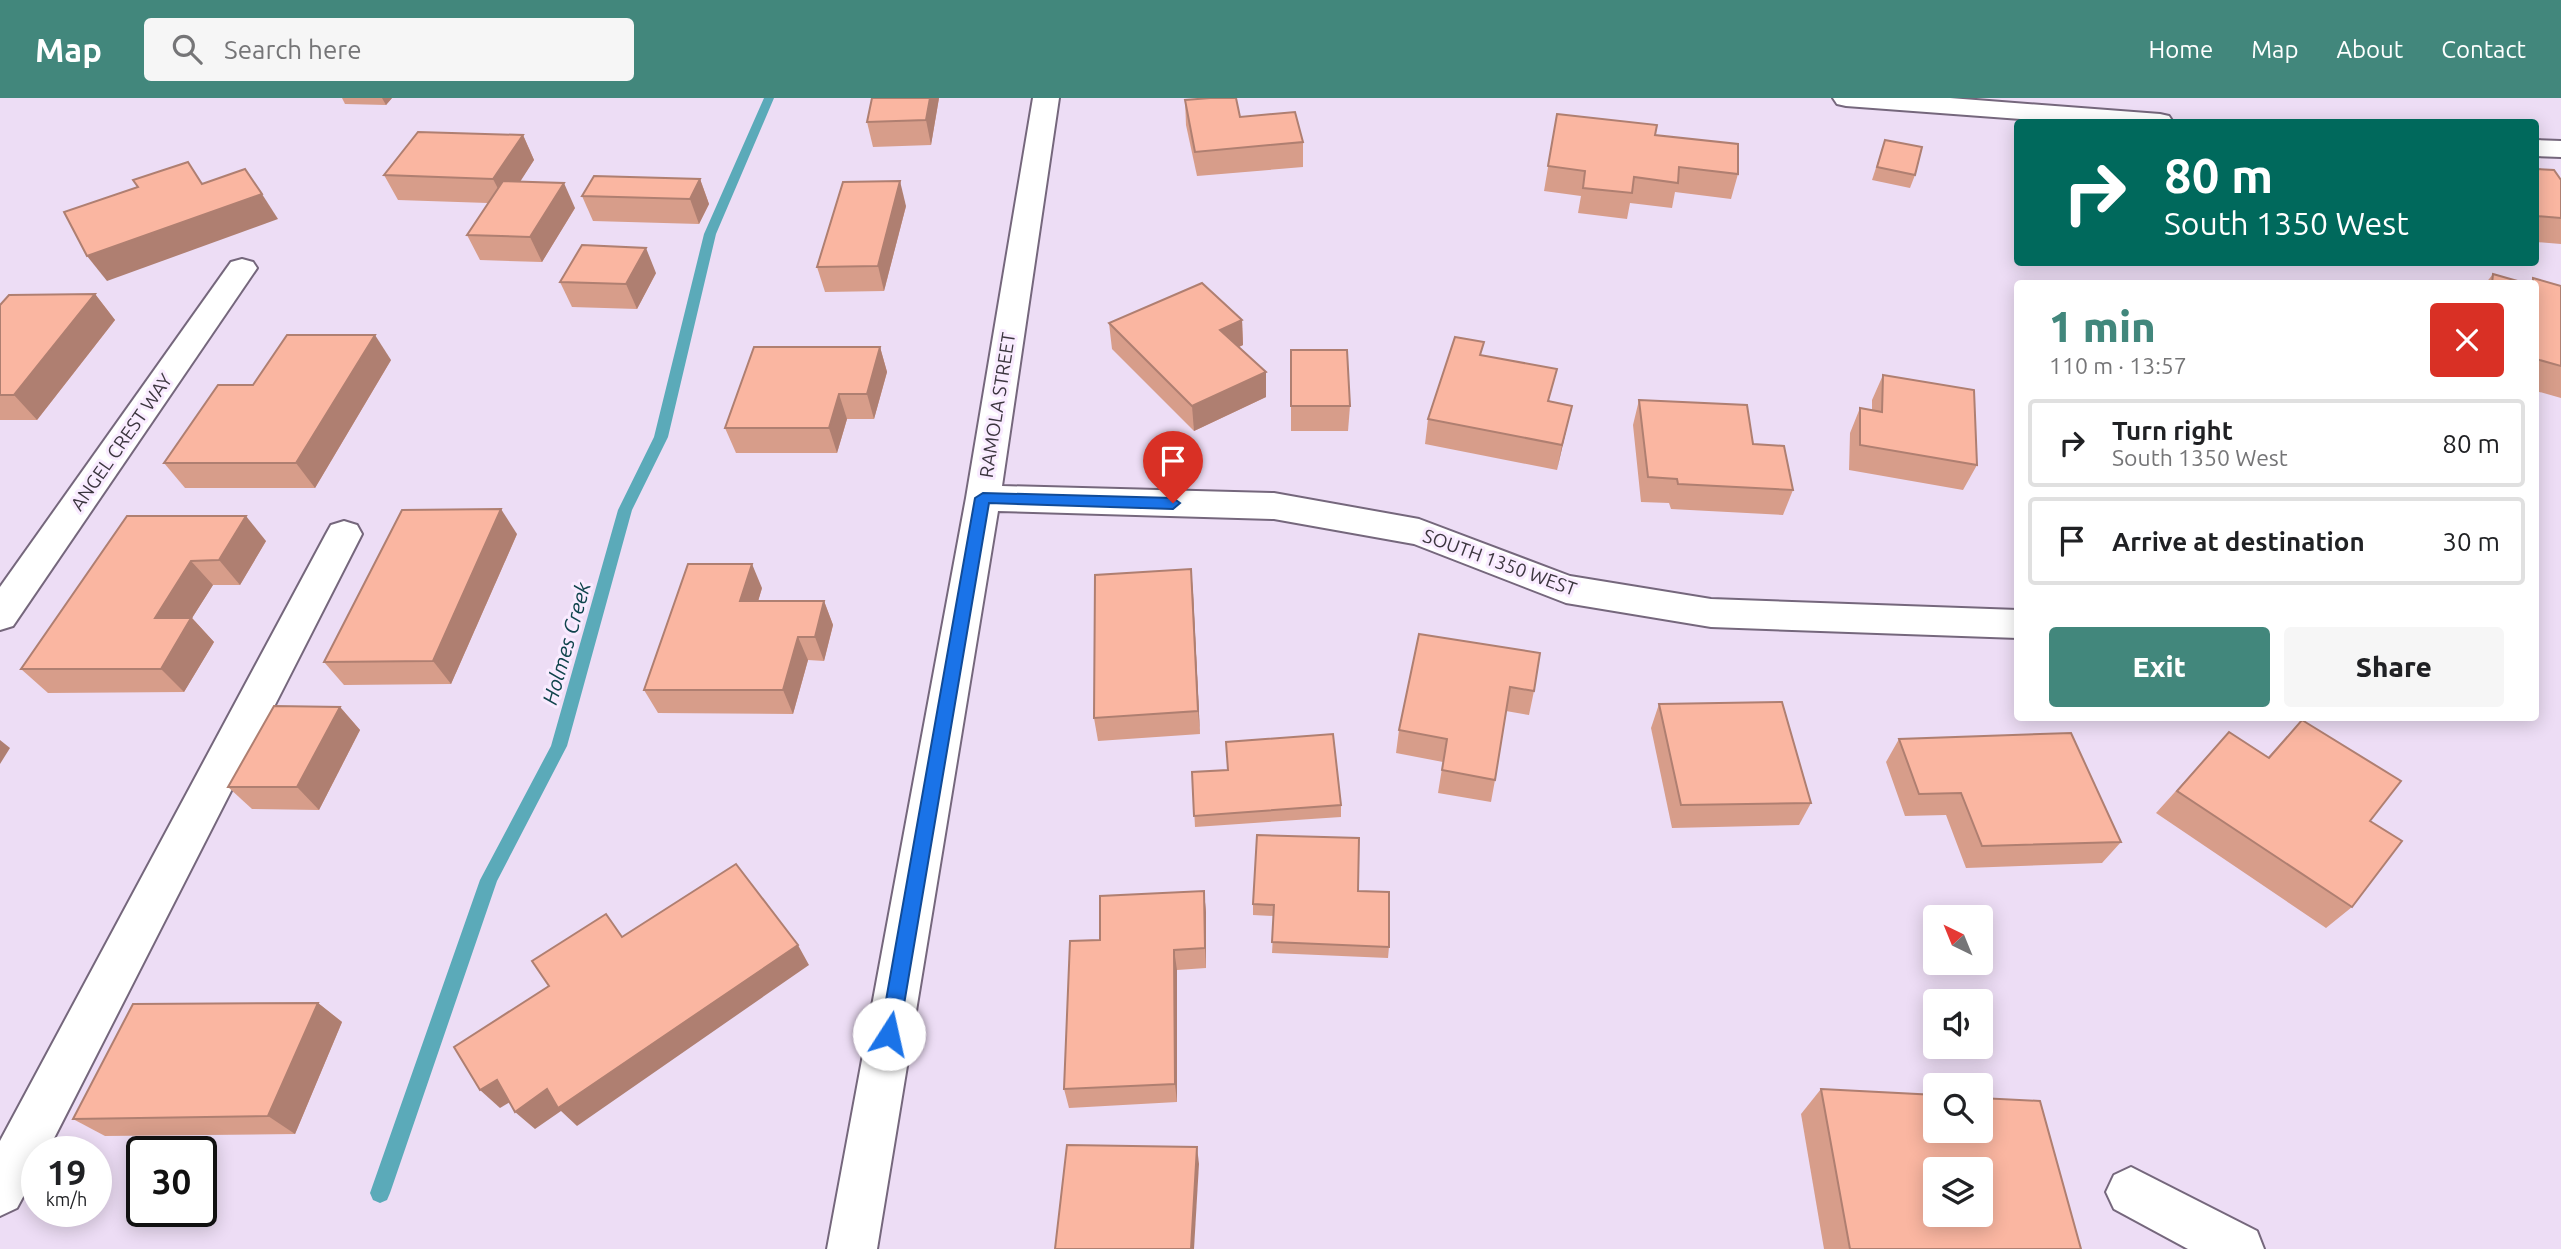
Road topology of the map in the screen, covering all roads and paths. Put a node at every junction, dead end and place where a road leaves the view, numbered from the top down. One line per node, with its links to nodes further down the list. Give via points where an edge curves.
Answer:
1 (1046, 98): 8 (street, RAMOLA STREET)
2 (1846, 98): 3 (street)
3 (2088, 107): 4 (street)
4 (2146, 119)
5 (2539, 148): 6 (street)
6 (2561, 149)
7 (242, 268): 10 (street, ANGEL CREST WAY)
8 (983, 498): 11 (street, SOUTH 1350 WEST, via 1274,506 1419,532 1566,589 1711,613); 14 (street, RAMOLA STREET)
9 (344, 534): 12 (street)
10 (0, 616)
11 (2014, 624)
12 (0, 1191)
13 (2131, 1192): 15 (street)
14 (852, 1249)
15 (2239, 1249)

